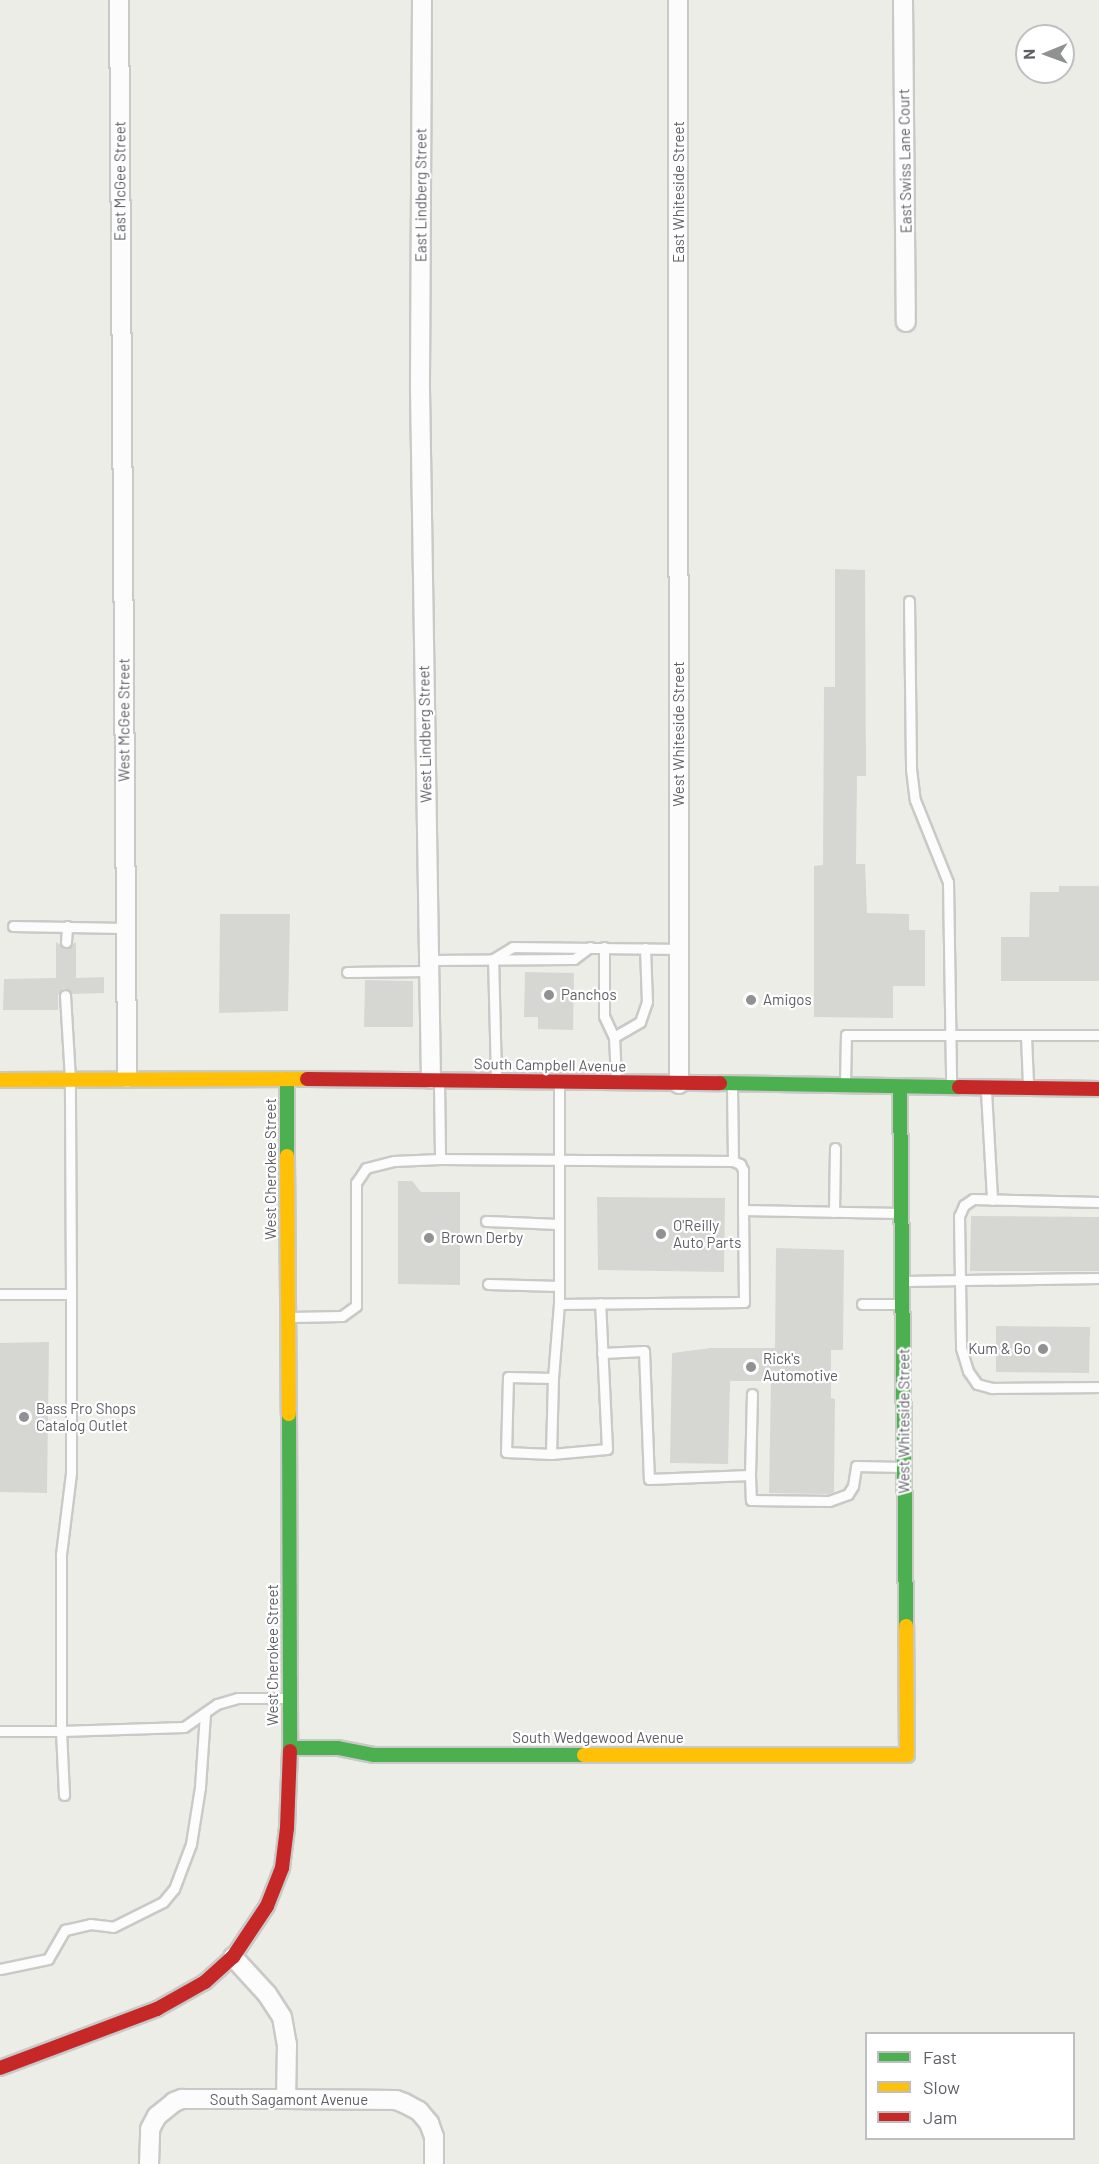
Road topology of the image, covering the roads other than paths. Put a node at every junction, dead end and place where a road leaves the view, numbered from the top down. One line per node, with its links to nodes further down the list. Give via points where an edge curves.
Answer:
1 (119, 0): 6 (street, East McGee Street)
2 (422, 0): 8 (street, East Lindberg Street)
3 (678, 0): 7 (street, East Whiteside Street)
4 (903, 0): 5 (street, East Swiss Lane Court)
5 (906, 322)
6 (122, 362): 12 (street, West McGee Street)
7 (680, 383): 16 (street, West Whiteside Street)
8 (420, 389): 18 (street, West Lindberg Street)
9 (909, 601): 22 (lane, via 911,769 915,800 948,882)
10 (13, 926): 11 (lane)
11 (67, 926): 12 (lane); 13 (lane)
12 (125, 928): 25 (street, West McGee Street)
13 (66, 942)
14 (604, 947): 15 (lane); 17 (lane, via 513,947); 24 (lane, via 604,1016)
15 (645, 948): 16 (lane); 24 (lane, via 647,1002 640,1022)
16 (679, 948): 33 (street, West Whiteside Street)
17 (493, 959): 18 (lane); 30 (lane)
18 (429, 965): 19 (lane); 27 (street, West Lindberg Street)
19 (346, 972)
20 (65, 994): 29 (lane)
21 (1099, 1035): 23 (lane)
22 (950, 1036): 23 (lane); 35 (lane, via 846,1035); 37 (lane)
23 (1026, 1036): 39 (lane)
24 (614, 1037): 32 (lane)
25 (127, 1078): 26 (street, South Campbell Avenue); 29 (street, South Campbell Avenue)
26 (287, 1079): 27 (street, South Campbell Avenue); 63 (street, West Cherokee Street)
27 (435, 1079): 30 (street, South Campbell Avenue); 42 (lane)
28 (0, 1080): 29 (street, South Campbell Avenue)
29 (70, 1080): 58 (lane)
30 (496, 1080): 31 (street, South Campbell Avenue)
31 (559, 1082): 32 (street, South Campbell Avenue); 43 (lane)
32 (616, 1083): 33 (street, South Campbell Avenue)
33 (679, 1084): 34 (street, South Campbell Avenue)
34 (732, 1085): 35 (street, South Campbell Avenue); 44 (lane)
35 (845, 1087): 36 (street, South Campbell Avenue)
36 (900, 1088): 37 (street, South Campbell Avenue); 49 (street, West Whiteside Street)
37 (951, 1088): 38 (street, South Campbell Avenue)
38 (986, 1088): 39 (street, South Campbell Avenue); 45 (lane)
39 (1028, 1089): 40 (street, South Campbell Avenue)
40 (1099, 1089)
41 (835, 1148): 48 (lane)
42 (440, 1159): 43 (lane); 63 (lane, via 394,1161 366,1168 356,1183 357,1306 342,1316)
43 (558, 1159): 44 (lane); 51 (lane)
44 (733, 1161): 47 (lane, via 743,1170)
45 (992, 1200): 46 (lane); 54 (lane, via 973,1199 964,1205 959,1216)
46 (1099, 1202)
47 (743, 1210): 48 (lane); 59 (lane, via 744,1302)
48 (834, 1212): 49 (lane)
49 (902, 1213): 53 (street, West Whiteside Street)
50 (486, 1221): 51 (lane)
51 (559, 1224): 56 (lane)
52 (1099, 1278): 54 (lane)
53 (902, 1281): 54 (lane); 62 (street, West Whiteside Street)
54 (960, 1281): 66 (lane, via 961,1348 976,1384 992,1388)
55 (488, 1284): 56 (lane)
56 (559, 1286): 60 (lane)
57 (0, 1294): 58 (lane)
58 (71, 1294): 74 (lane, via 71,1473 61,1555)
59 (600, 1303): 60 (lane); 64 (lane)
60 (559, 1304): 65 (lane)
61 (862, 1304): 62 (lane)
62 (903, 1304): 69 (street, West Whiteside Street)
63 (288, 1317): 71 (street, West Cherokee Street)
64 (602, 1353): 68 (lane, via 607,1449); 70 (lane, via 644,1351 649,1479)
65 (553, 1378): 68 (lane); 68 (lane, via 508,1377 506,1452)
66 (1099, 1387)
67 (752, 1394): 70 (lane)
68 (551, 1454)
69 (904, 1467): 70 (lane, via 856,1466 848,1494 829,1501 751,1500); 76 (street, West Whiteside Street)
70 (750, 1475)
71 (290, 1698): 72 (lane, via 238,1698 217,1704); 75 (street, West Cherokee Street)
72 (205, 1714): 74 (lane, via 184,1727); 79 (lane, via 191,1844 174,1889 163,1902 113,1927 90,1924 65,1930 48,1959)
73 (0, 1731): 74 (lane)
74 (61, 1731): 77 (lane)
75 (290, 1748): 76 (street, South Wedgewood Avenue, via 338,1748 374,1755); 78 (street, West Cherokee Street, via 282,1868 267,1906)
76 (907, 1755)
77 (64, 1795)
78 (233, 1957): 80 (street, West Cherokee Street, via 205,1982 174,2001); 81 (street, via 282,2017 287,2044)
79 (0, 1969)
80 (0, 2068)
81 (286, 2099): 82 (street, South Sagamont Avenue, via 182,2099 168,2106 153,2122); 83 (street, South Sagamont Avenue, via 396,2100 419,2111 429,2123)
82 (149, 2164)
83 (435, 2164)

